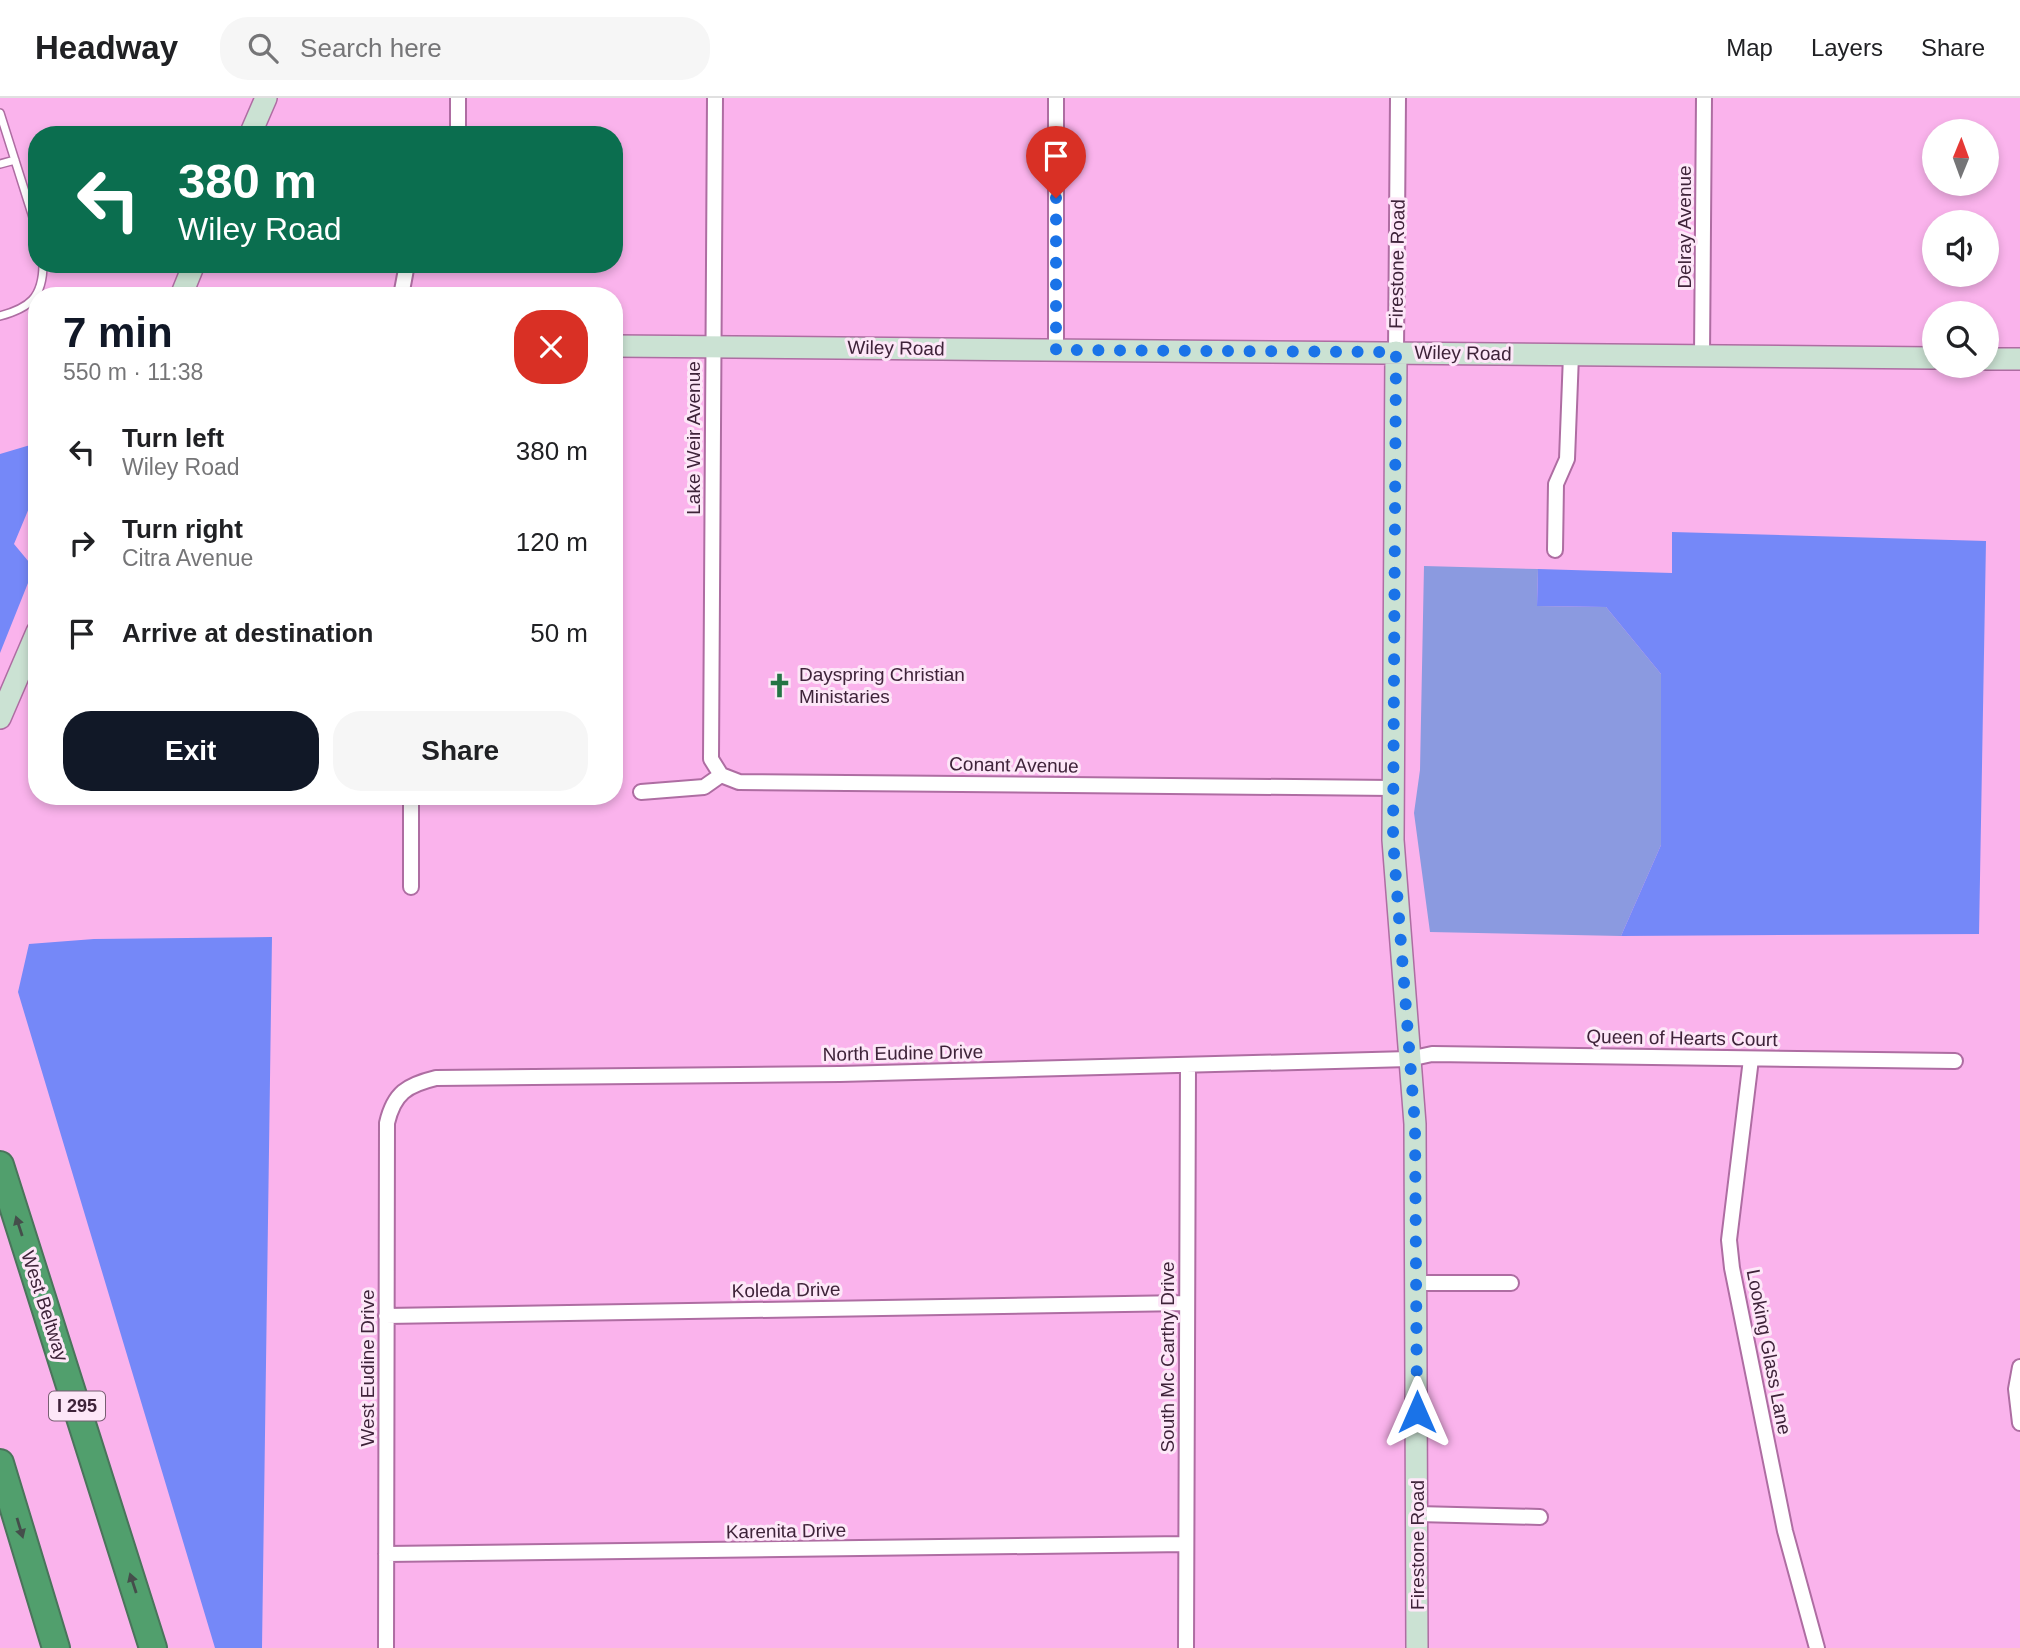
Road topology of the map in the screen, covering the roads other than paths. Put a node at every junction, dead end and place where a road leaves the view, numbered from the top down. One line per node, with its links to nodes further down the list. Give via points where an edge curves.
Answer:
1 (266, 98): 8 (street)
2 (458, 98): 9 (street)
3 (715, 98): 16 (street, Lake Weir Avenue)
4 (1056, 98): 17 (street)
5 (1398, 98): 18 (street, Firestone Road)
6 (1704, 98): 20 (street, Delray Avenue)
7 (0, 113): 10 (lane)
8 (254, 126)
9 (458, 126)
10 (15, 160): 11 (lane); 12 (lane)
11 (0, 164)
12 (28, 201)
13 (28, 305): 14 (lane)
14 (0, 316)
15 (623, 346): 16 (street, Wiley Road)
16 (712, 346): 17 (street, Wiley Road); 27 (street, Lake Weir Avenue, via 711,759)
17 (1056, 350): 18 (street, Wiley Road)
18 (1396, 352): 19 (street, Wiley Road); 28 (street, Firestone Road)
19 (1571, 355): 20 (street, Wiley Road); 24 (street, via 1567,459 1556,484)
20 (1702, 356): 21 (street, Wiley Road)
21 (1922, 358)
22 (1999, 359): 23 (street)
23 (2020, 359)
24 (1555, 550)
25 (28, 653): 26 (street)
26 (0, 718)
27 (721, 775): 28 (street, Conant Avenue, via 739,782); 29 (street, via 705,787)
28 (1392, 788): 32 (street, Firestone Road)
29 (641, 792)
30 (411, 805): 31 (street)
31 (411, 887)
32 (1409, 1059): 33 (street, Queen of Hearts Court, via 1432,1054); 35 (street, North Eudine Drive); 38 (street, Firestone Road, via 1415,1125)
33 (1751, 1059): 34 (street, Queen of Hearts Court); 54 (street, Looking Glass Lane, via 1729,1240 1732,1268 1786,1531)
34 (1955, 1060)
35 (1188, 1065): 36 (street, North Eudine Drive, via 436,1078); 40 (street, South Mc Carthy Drive)
36 (402, 1093): 41 (street, West Eudine Drive, via 391,1106 387,1123)
37 (0, 1165): 50 (highway, West Beltway / I 295, one-way to 37)
38 (1416, 1283): 39 (street); 45 (street, Firestone Road)
39 (1511, 1283)
40 (1186, 1303): 41 (street, Koleda Drive); 47 (street, South Mc Carthy Drive)
41 (386, 1316): 48 (street, West Eudine Drive)
42 (2020, 1367): 43 (street, via 2016,1389)
43 (2020, 1423)
44 (0, 1463): 49 (highway, one-way to 49)
45 (1417, 1514): 46 (street); 53 (street, Firestone Road)
46 (1540, 1517)
47 (1186, 1544): 48 (street, Karenita Drive); 52 (street, South Mc Carthy Drive)
48 (386, 1555): 51 (street, West Eudine Drive)
49 (57, 1648)
50 (153, 1648)
51 (386, 1648)
52 (1186, 1648)
53 (1417, 1648)
54 (1817, 1648)

